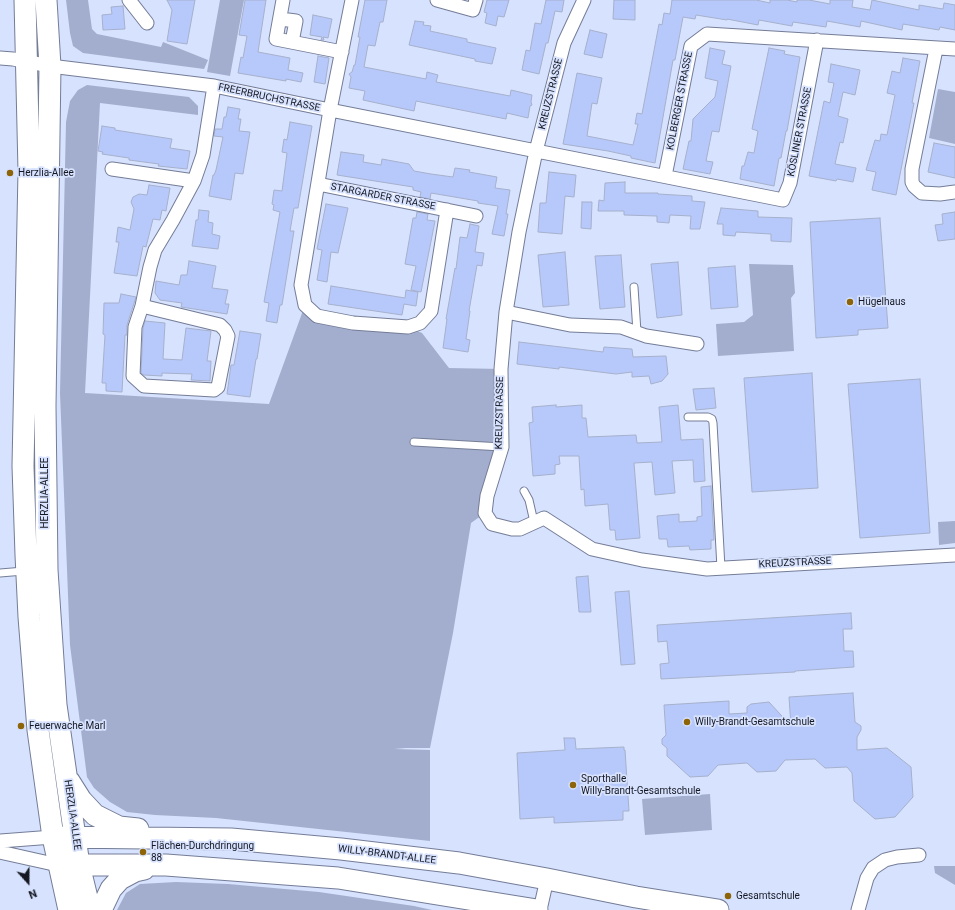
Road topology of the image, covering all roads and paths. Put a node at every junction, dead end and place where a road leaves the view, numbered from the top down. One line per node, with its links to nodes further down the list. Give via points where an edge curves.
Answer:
1 (25, 0): 15 (main road, HERZLIA-ALLEE)
2 (46, 0): 16 (main road, HERZLIA-ALLEE)
3 (129, 0): 9 (street)
4 (283, 0): 13 (street, via 276,39)
5 (352, 0): 13 (street, STARGARDER STRASSE)
6 (437, 0): 7 (street, via 473,10)
7 (476, 0)
8 (584, 0): 19 (street, KREUZSTRASSE, via 564,43)
9 (147, 23)
10 (817, 40): 11 (street, KOLBERGER STRASSE); 21 (street, KOLBERGER STRASSE, via 707,34 691,46); 21 (street, KÖSLINER STRASSE, via 790,183 782,200)
11 (936, 49): 12 (street, KOLBERGER STRASSE); 24 (street, via 912,169 912,182 922,193)
12 (955, 49)
13 (342, 52): 18 (street, STARGARDER STRASSE)
14 (0, 58): 15 (street, FREERBRUCHSTRASSE)
15 (26, 62): 16 (street, FREERBRUCHSTRASSE); 39 (main road, HERZLIA-ALLEE, via 29,172 23,466)
16 (50, 66): 17 (street, FREERBRUCHSTRASSE); 39 (main road, HERZLIA-ALLEE, via 45,406)
17 (214, 86): 18 (street, FREERBRUCHSTRASSE); 22 (street, via 203,154)
18 (330, 110): 19 (street, FREERBRUCHSTRASSE); 23 (street, STARGARDER STRASSE)
19 (536, 151): 21 (street); 29 (street, KREUZSTRASSE)
20 (112, 169): 22 (street)
21 (665, 176)
22 (194, 181): 28 (street, via 154,250)
23 (318, 184): 25 (street, STARGARDER STRASSE); 25 (street, STARGARDER STRASSE, via 301,285 305,305 317,316 324,318 408,327 420,323 432,310)
24 (955, 192)
25 (447, 210): 26 (street, STARGARDER STRASSE)
26 (476, 216)
27 (634, 287): 30 (lane)
28 (142, 306): 28 (street, via 135,327 133,376 144,386 214,390 218,387 228,336 225,330 220,325)
29 (506, 312): 30 (street, via 570,325 620,327); 34 (street, KREUZSTRASSE, via 501,369)
30 (637, 332): 31 (street, via 646,336)
31 (697, 344)
32 (688, 417): 38 (lane, via 708,417 713,423)
33 (414, 442): 34 (lane)
34 (502, 447): 36 (street, KREUZSTRASSE, via 487,496 485,513 492,524 512,529 520,529)
35 (524, 491): 36 (lane)
36 (534, 522): 38 (street, KREUZSTRASSE, via 544,518 592,549 642,560 707,569)
37 (955, 555): 38 (street, KREUZSTRASSE)
38 (721, 568)
39 (36, 571): 40 (lane); 41 (main road, HERZLIA-ALLEE); 42 (main road, HERZLIA-ALLEE, via 29,617 38,730)
40 (0, 573)
41 (66, 776): 43 (main road, HERZLIA-ALLEE); 44 (main road, via 80,800 95,815 119,827)
42 (53, 837): 43 (main road, WILLY-BRANDT-ALLEE); 45 (street); 48 (main road, HERZLIA-ALLEE)
43 (76, 837): 44 (main road, WILLY-BRANDT-ALLEE); 49 (main road, HERZLIA-ALLEE)
44 (213, 839): 51 (main road, WILLY-BRANDT-ALLEE, via 349,850 459,863)
45 (0, 840)
46 (0, 852): 48 (street)
47 (919, 855): 58 (street, via 885,860 873,868 867,878)
48 (58, 865): 49 (main road); 52 (main road, HERZLIA-ALLEE)
49 (79, 865): 50 (main road); 53 (main road, HERZLIA-ALLEE)
50 (166, 865): 54 (main road, via 135,871 120,879 111,889); 55 (main road, via 338,878)
51 (547, 879): 56 (street); 57 (main road, WILLY-BRANDT-ALLEE)
52 (69, 910)
53 (90, 910)
54 (101, 910)
55 (536, 910)
56 (540, 910)
57 (718, 910)
58 (858, 910)

